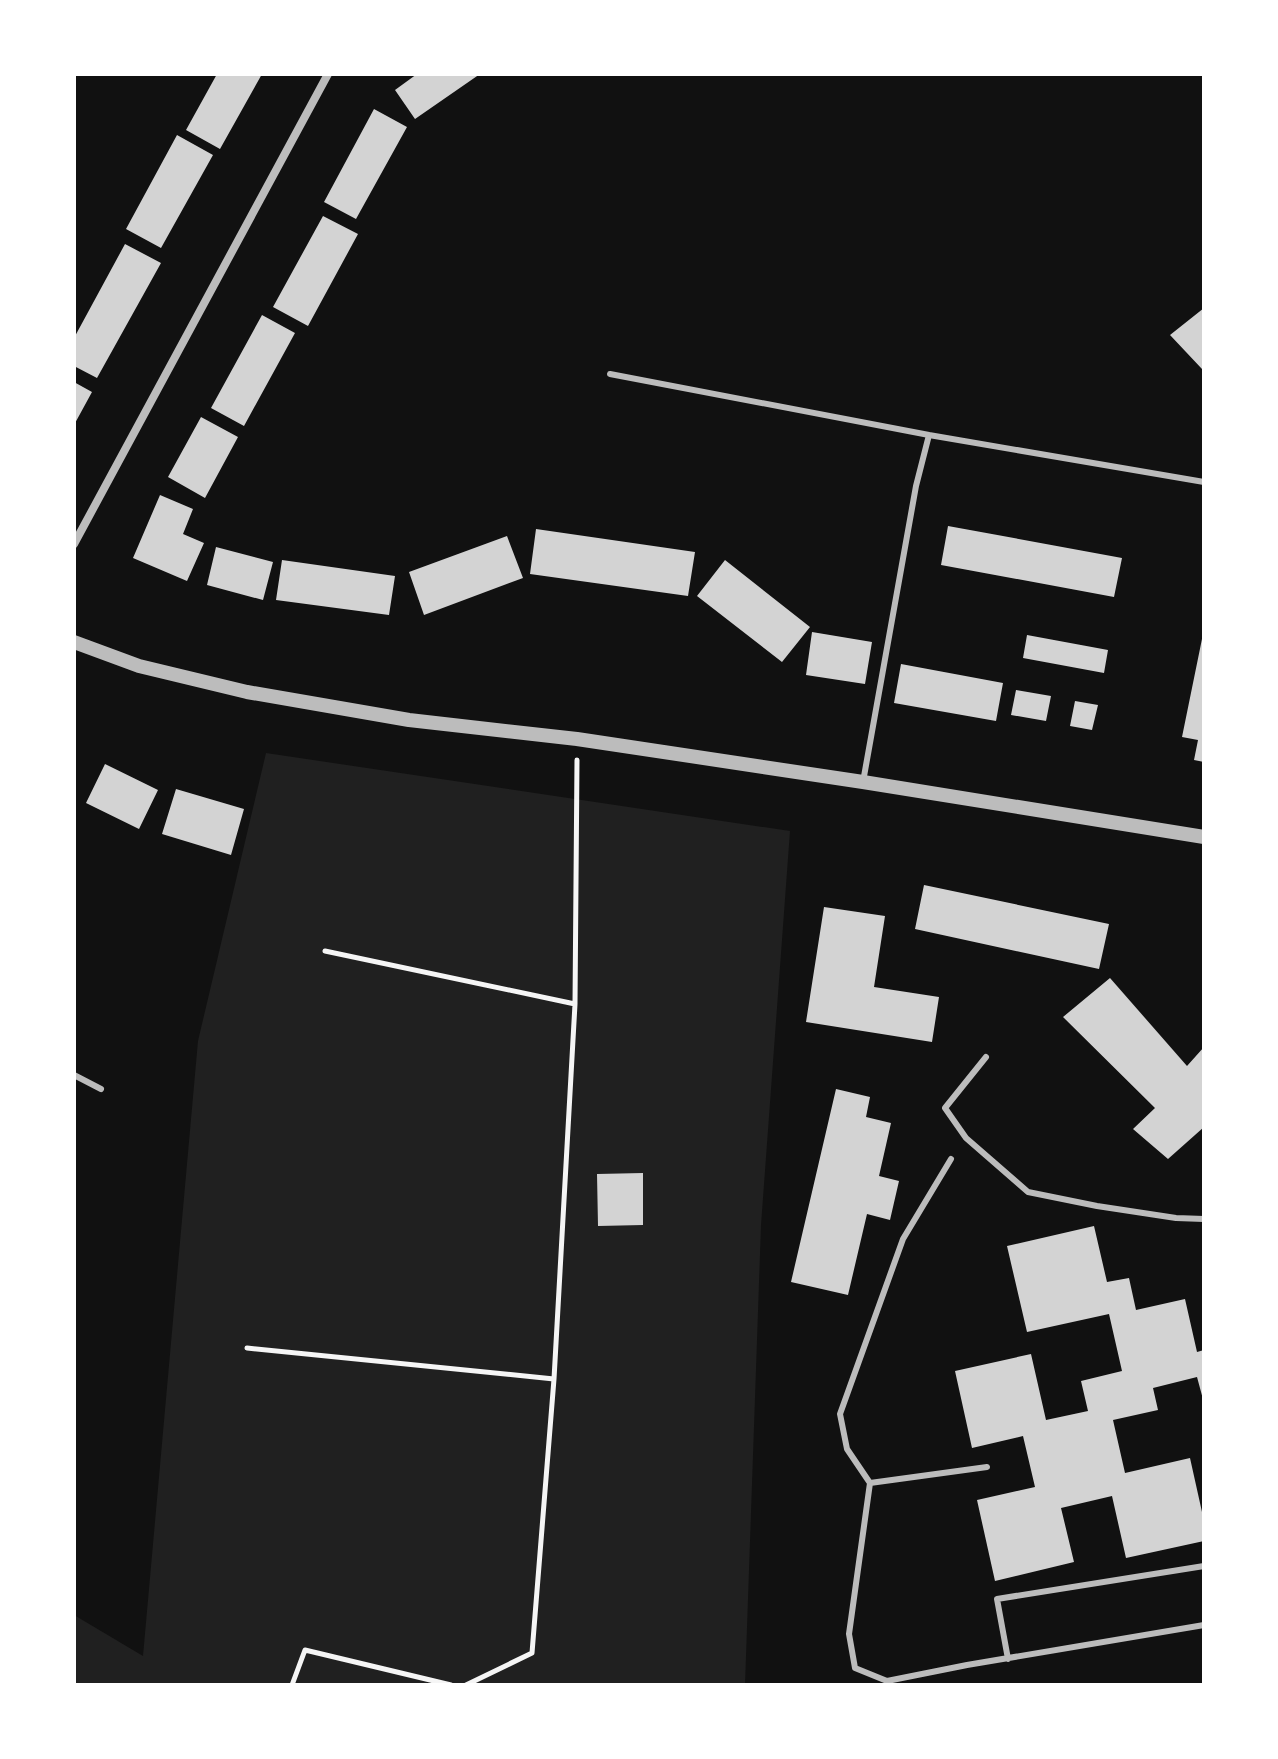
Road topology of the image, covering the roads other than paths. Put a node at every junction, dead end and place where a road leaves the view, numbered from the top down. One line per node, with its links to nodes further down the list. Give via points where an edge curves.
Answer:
1 (328, 74): 5 (street)
2 (610, 374): 3 (lane)
3 (929, 435): 4 (lane); 7 (lane)
4 (1204, 482)
5 (74, 544)
6 (74, 642): 7 (street, via 139,666 247,692 409,720)
7 (863, 782): 8 (street)
8 (1204, 837)
9 (986, 1057): 13 (lane, via 945,1108 966,1138 1028,1192)
10 (74, 1075): 11 (lane)
11 (101, 1089)
12 (951, 1159): 15 (lane, via 903,1239 840,1414 847,1449)
13 (1204, 1219)
14 (987, 1467): 15 (lane)
15 (870, 1483): 18 (lane, via 849,1634 855,1668 887,1681)
16 (1204, 1566): 18 (lane, via 997,1599)
17 (1204, 1625): 18 (lane)
18 (1008, 1659)

